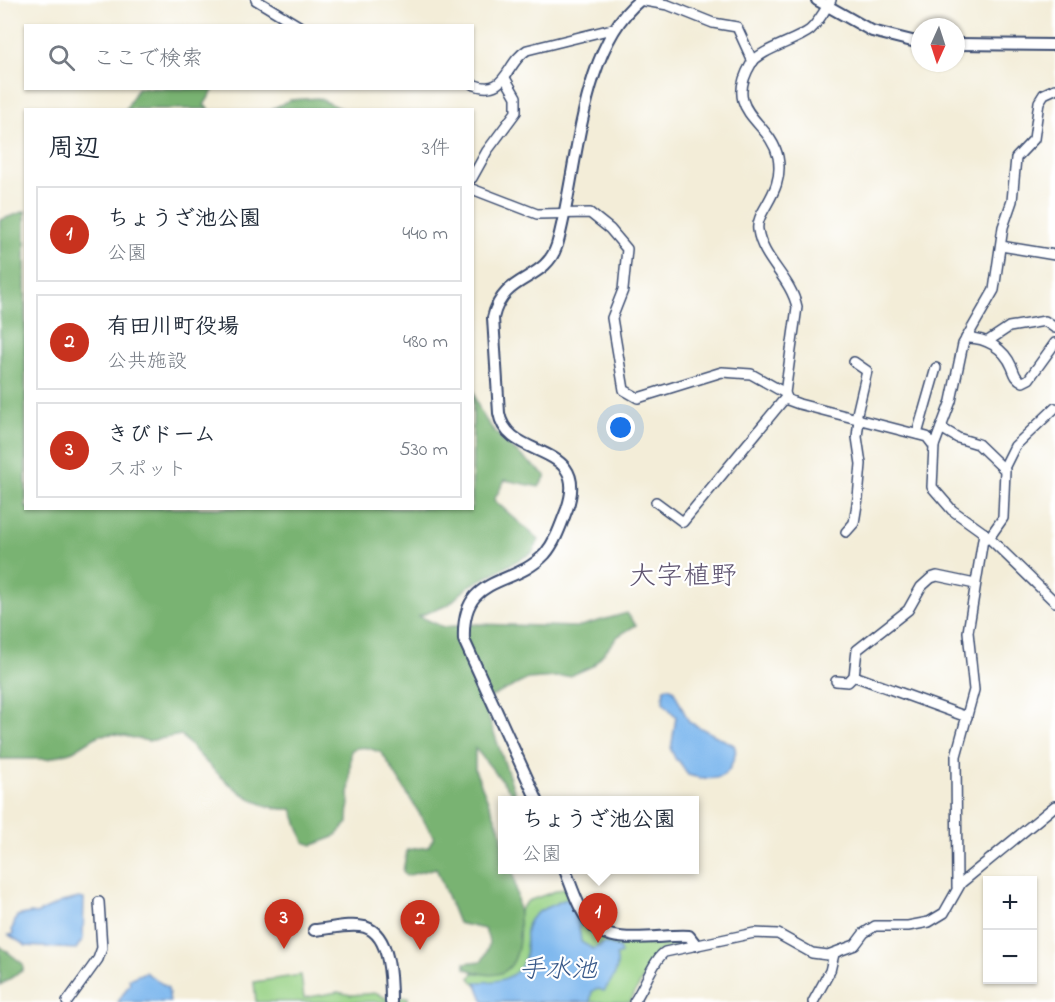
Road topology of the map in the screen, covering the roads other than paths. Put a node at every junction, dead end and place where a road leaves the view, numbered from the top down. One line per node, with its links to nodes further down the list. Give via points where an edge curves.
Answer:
1 (256, 0): 5 (street)
2 (639, 0): 6 (street); 10 (street, via 737,27)
3 (817, 0): 4 (street)
4 (829, 3): 7 (street, via 872,32); 10 (street, via 808,31)
5 (296, 24)
6 (616, 28): 11 (street, via 527,50 513,62); 16 (street, via 588,90)
7 (911, 41)
8 (965, 44): 9 (street)
9 (1055, 45)
10 (753, 62): 25 (street, via 744,83 744,109 771,140 779,167 775,193 758,220 758,232 794,294 797,307)
11 (505, 78): 12 (street, via 487,87); 14 (street, via 516,97 516,112)
12 (474, 84)
13 (1055, 89): 17 (street, via 1044,94 1039,102 1034,139 1016,158 1012,201)
14 (474, 174)
15 (474, 190): 16 (street, via 537,214)
16 (564, 213): 25 (street, via 590,213 627,249 623,290 612,318 624,390 638,398 722,372 751,374); 40 (street, via 554,253 543,267 503,293 493,323 500,421 513,437 561,463 571,482 571,497 560,529 546,553 478,593 464,615 463,627 464,640)
17 (1001, 246): 18 (street); 20 (street, via 993,290)
18 (1055, 255)
19 (1055, 328): 21 (street, via 1045,321 1017,325)
20 (966, 338): 21 (street); 28 (street)
21 (988, 341): 22 (street, via 1005,356 1015,376 1023,382)
22 (1055, 343)
23 (854, 362): 27 (street, via 867,371)
24 (936, 368): 29 (street)
25 (785, 395): 27 (street, via 799,404); 32 (street, via 683,522)
26 (1055, 408): 31 (street, via 1015,446)
27 (857, 418): 29 (street); 33 (street, via 861,464 858,498 854,524)
28 (941, 428): 30 (street); 31 (street, via 978,444)
29 (917, 434): 30 (street, via 931,439)
30 (934, 446): 34 (street, via 933,487 952,510)
31 (1004, 468): 34 (street, via 1002,518)
32 (656, 502)
33 (846, 532)
34 (986, 536): 35 (street); 36 (street)
35 (975, 584): 37 (street, via 937,576 927,580 908,610 857,650); 39 (street, via 968,632 974,690)
36 (1055, 602)
37 (854, 676): 38 (street, via 848,682); 39 (street)
38 (836, 681)
39 (967, 717): 43 (street, via 957,749 954,789)
40 (535, 796)
41 (1055, 806): 43 (street)
42 (567, 874): 46 (street, via 584,914 600,932 619,937 689,936)
43 (957, 887): 47 (street, via 944,913 935,920 908,926 875,926 855,945)
44 (99, 902): 48 (street, via 102,948)
45 (314, 930): 49 (street, via 362,927 371,931 388,957)
46 (696, 945): 47 (street, via 746,933 772,933 812,953); 50 (street, via 658,957)
47 (834, 954): 51 (street, via 830,971)
48 (67, 1002)
49 (391, 1002)
50 (634, 1002)
51 (813, 1002)

